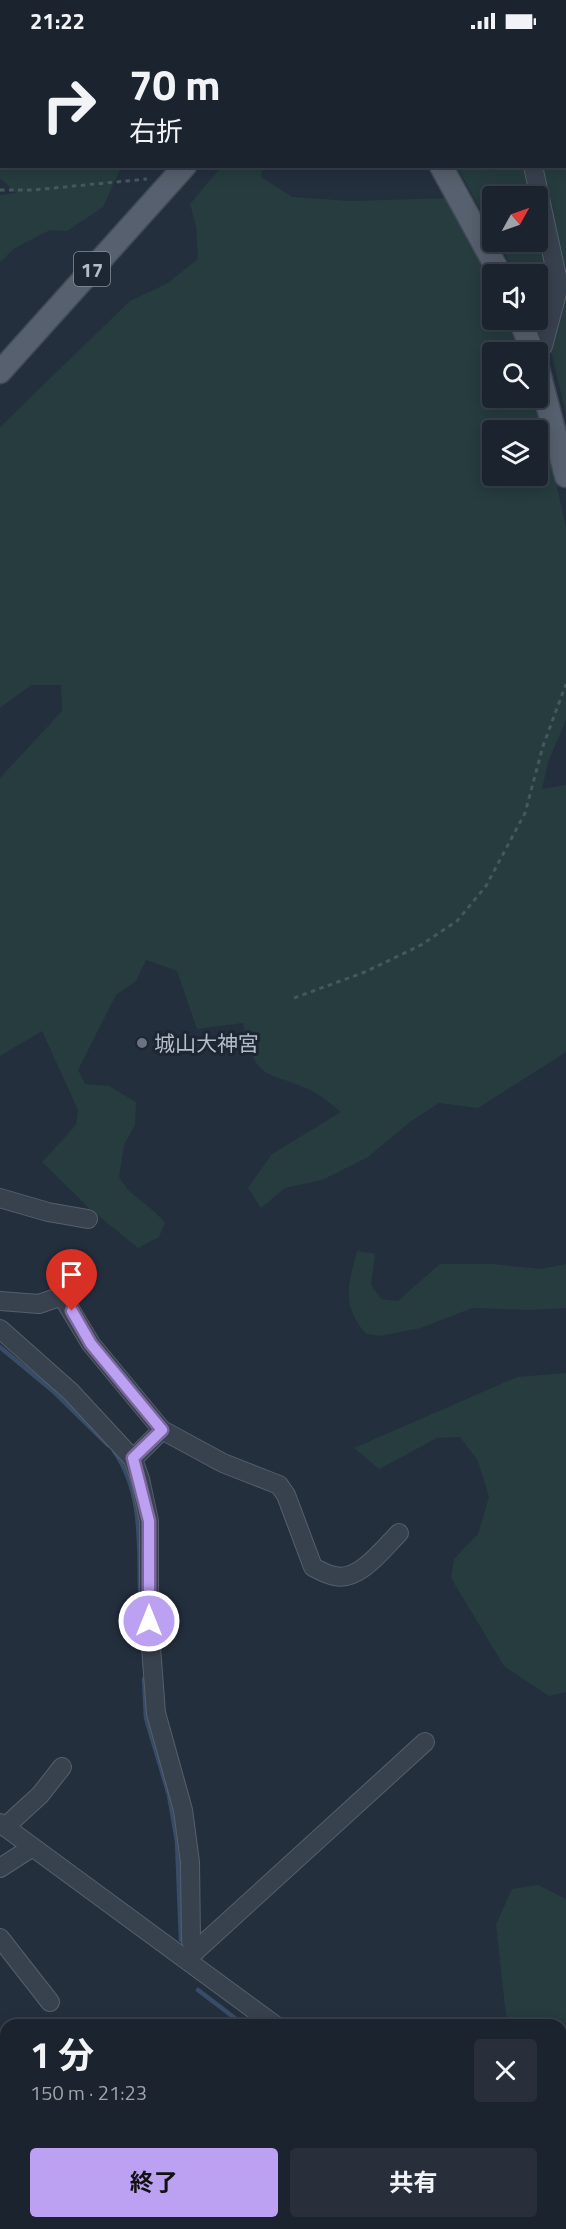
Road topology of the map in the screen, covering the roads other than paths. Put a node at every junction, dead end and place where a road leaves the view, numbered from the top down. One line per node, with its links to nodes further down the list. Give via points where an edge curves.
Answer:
1 (182, 168): 6 (main road, 17)
2 (442, 168): 4 (main road)
3 (533, 168): 5 (street, via 558,286)
4 (495, 264)
5 (544, 342)
6 (0, 372)
7 (548, 407): 8 (main road)
8 (566, 476)
9 (0, 1198): 10 (street)
10 (88, 1219)
11 (0, 1301): 13 (street, via 39,1304 62,1296 91,1344)
12 (0, 1329): 14 (street, via 71,1392)
13 (162, 1430): 14 (street); 15 (street, via 224,1463 279,1485 313,1567 347,1577)
14 (133, 1458): 22 (street, via 149,1521 149,1621 156,1713 183,1810 190,1862)
15 (399, 1533)
16 (425, 1742): 22 (street)
17 (62, 1767): 18 (street, via 40,1795)
18 (3, 1825): 19 (street)
19 (31, 1848): 20 (street); 22 (street, via 165,1947)
20 (0, 1868)
21 (0, 1938): 23 (street)
22 (192, 1955): 24 (street)
23 (50, 2002)
24 (267, 2019)

